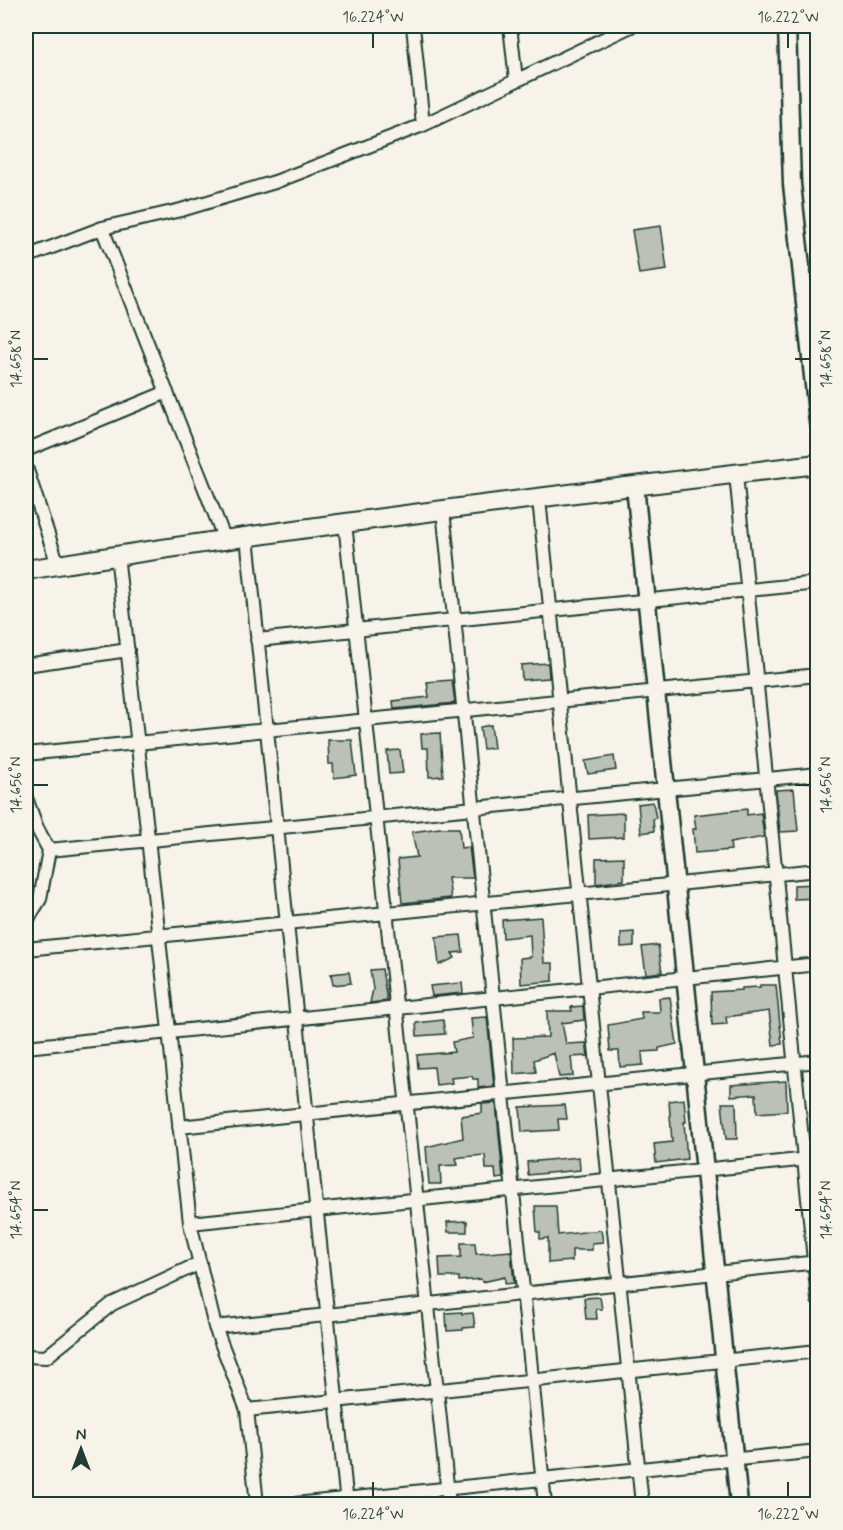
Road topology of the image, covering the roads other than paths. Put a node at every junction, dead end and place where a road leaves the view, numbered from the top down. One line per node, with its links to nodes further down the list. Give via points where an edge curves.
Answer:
1 (413, 26): 7 (street)
2 (510, 26): 6 (street)
3 (631, 26): 5 (street)
4 (787, 26): 11 (street, via 792,184)
5 (608, 31): 6 (street)
6 (516, 80): 7 (street)
7 (423, 125): 8 (street, via 275,182 182,210)
8 (102, 228): 9 (street); 10 (street)
9 (26, 257)
10 (167, 392): 12 (street); 21 (street)
11 (818, 422)
12 (26, 450)
13 (818, 464): 15 (main road)
14 (26, 467): 23 (street)
15 (736, 474): 16 (main road); 26 (street)
16 (635, 486): 17 (main road); 27 (street)
17 (539, 499): 18 (main road); 28 (street)
18 (443, 510): 19 (main road); 29 (street)
19 (345, 523): 20 (main road); 30 (street)
20 (247, 537): 21 (main road); 31 (street)
21 (225, 540): 22 (main road)
22 (117, 554): 23 (main road); 32 (street)
23 (58, 565): 24 (main road)
24 (26, 570)
25 (818, 583): 26 (street)
26 (747, 590): 27 (street); 35 (street)
27 (646, 600): 28 (street); 36 (street)
28 (550, 610): 29 (street); 37 (street)
29 (454, 620): 30 (street); 38 (street)
30 (357, 630): 31 (street); 39 (street)
31 (257, 640): 40 (street)
32 (128, 650): 33 (street); 41 (street)
33 (26, 664)
34 (818, 675): 35 (street)
35 (756, 681): 36 (street); 44 (street)
36 (655, 692): 37 (street); 45 (street)
37 (560, 701): 38 (street); 47 (street)
38 (464, 710): 39 (street); 48 (street)
39 (366, 720): 40 (street); 49 (street)
40 (267, 730): 41 (street); 50 (street)
41 (138, 743): 42 (street); 51 (street)
42 (26, 754)
43 (818, 774): 44 (street)
44 (765, 779): 45 (street); 54 (street)
45 (665, 789): 47 (street); 55 (street)
46 (26, 798): 52 (street)
47 (570, 798): 48 (street); 56 (street)
48 (474, 808): 49 (street); 57 (street)
49 (376, 818): 50 (street); 58 (street)
50 (277, 827): 51 (street); 60 (street)
51 (148, 840): 52 (street); 61 (street)
52 (49, 850): 59 (street, via 40,899)
53 (818, 870): 54 (street)
54 (775, 874): 55 (street); 64 (street)
55 (675, 884): 56 (street); 65 (street)
56 (579, 893): 57 (street); 66 (street)
57 (483, 903): 58 (street); 67 (street)
58 (386, 913): 60 (street); 68 (street)
59 (26, 922)
60 (287, 923): 61 (street); 69 (street)
61 (159, 936): 62 (street); 70 (street)
62 (26, 949)
63 (818, 964): 64 (street)
64 (784, 968): 65 (street); 73 (street)
65 (685, 978): 66 (street); 74 (street)
66 (589, 988): 67 (street); 75 (street)
67 (493, 998): 68 (street); 76 (street)
68 (396, 1008): 69 (street); 77 (street)
69 (297, 1019): 70 (street); 78 (street)
70 (169, 1032): 71 (street); 79 (street)
71 (26, 1047)
72 (818, 1061): 73 (street)
73 (794, 1064): 74 (street); 81 (street)
74 (695, 1074): 75 (street); 82 (street)
75 (599, 1084): 76 (street); 83 (street)
76 (503, 1094): 77 (street); 84 (street)
77 (406, 1103): 78 (street); 85 (street)
78 (307, 1114): 79 (street); 86 (street)
79 (179, 1127): 87 (street)
80 (818, 1158): 81 (street)
81 (804, 1160): 82 (street); 88 (street)
82 (705, 1170): 83 (street); 90 (street)
83 (609, 1180): 84 (street); 91 (street)
84 (513, 1190): 85 (street); 92 (street)
85 (417, 1200): 86 (street); 94 (street)
86 (317, 1210): 87 (street); 95 (street)
87 (190, 1222): 89 (street)
88 (816, 1262): 90 (street); 93 (street)
89 (200, 1263): 96 (street); 98 (street, via 112,1304 46,1357)
90 (715, 1273): 91 (street); 99 (street)
91 (619, 1283): 92 (street); 100 (street)
92 (523, 1293): 94 (street); 101 (street)
93 (818, 1300)
94 (428, 1304): 95 (street); 102 (street)
95 (328, 1314): 96 (street); 103 (street)
96 (215, 1327): 104 (street)
97 (818, 1351): 99 (street)
98 (26, 1356)
99 (724, 1361): 100 (street); 106 (street)
100 (628, 1371): 101 (street); 107 (street)
101 (532, 1380): 102 (street); 108 (street)
102 (437, 1390): 103 (street); 109 (street)
103 (337, 1400): 104 (street); 110 (street)
104 (247, 1410): 111 (street)
105 (818, 1451): 106 (street)
106 (734, 1459): 107 (street); 116 (street)
107 (638, 1469): 108 (street); 115 (street)
108 (542, 1479): 109 (street); 114 (street)
109 (447, 1489): 110 (street); 113 (street)
110 (347, 1502): 112 (street)
111 (257, 1504)
112 (295, 1504)
113 (449, 1504)
114 (545, 1504)
115 (642, 1504)
116 (739, 1504)

